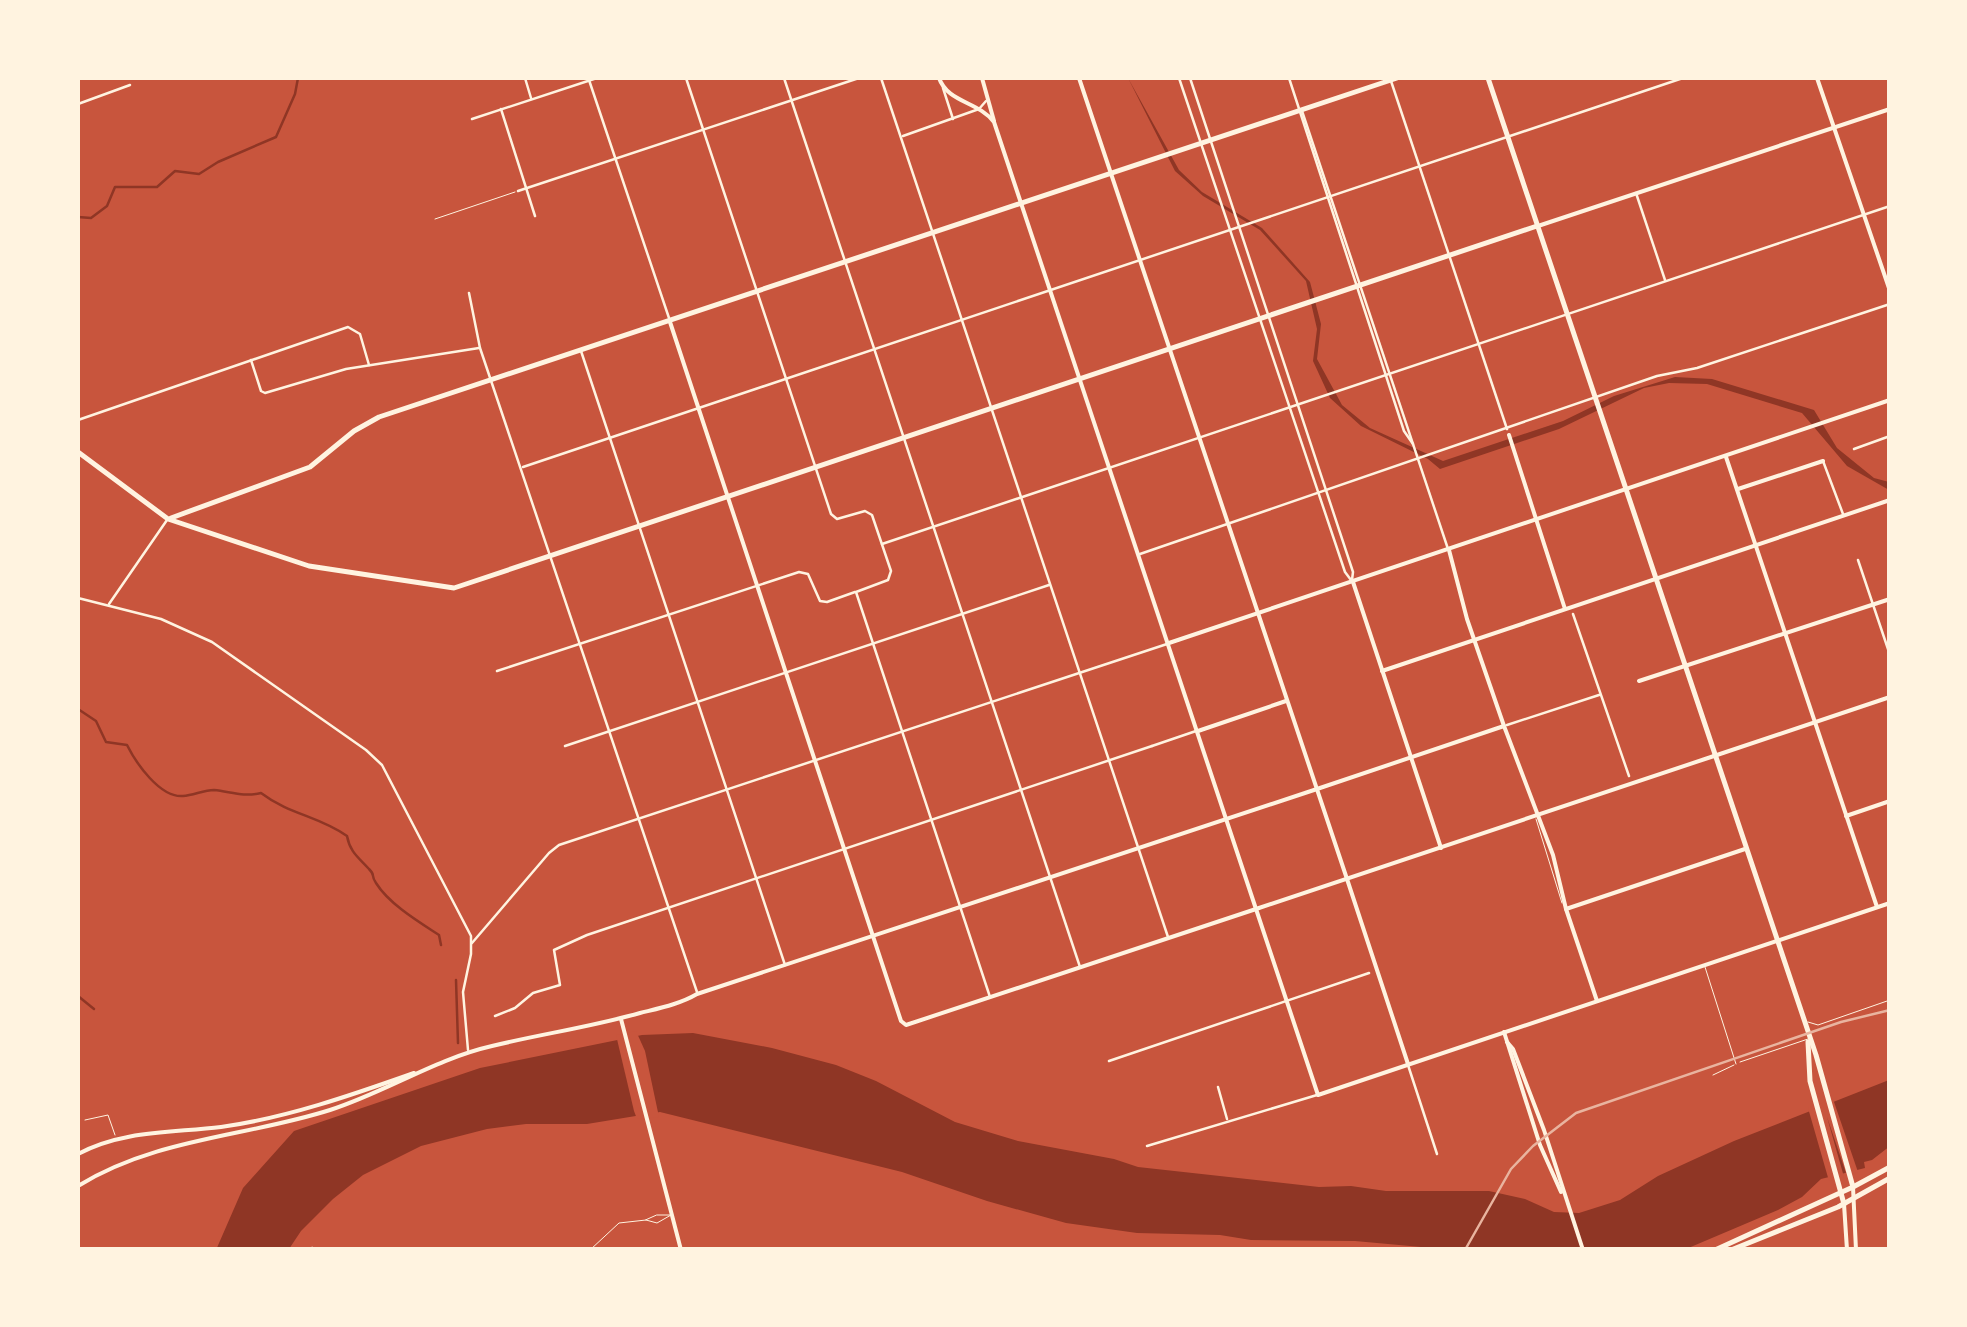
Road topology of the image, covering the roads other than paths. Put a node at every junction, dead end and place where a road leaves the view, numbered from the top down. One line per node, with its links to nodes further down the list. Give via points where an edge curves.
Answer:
1 (525, 78): 21 (street)
2 (597, 78): 17 (street)
3 (686, 78): 32 (street)
4 (784, 78): 22 (street)
5 (858, 78): 22 (street)
6 (881, 78): 34 (street)
7 (939, 78): 19 (street)
8 (982, 78): 20 (street)
9 (1079, 78): 39 (street)
10 (1179, 78): 36 (street)
11 (1190, 78): 35 (street)
12 (1289, 78): 27 (street)
13 (1393, 78): 27 (main road); 38 (street)
14 (1488, 78): 33 (main road)
15 (1683, 78): 33 (street)
16 (1817, 78): 31 (street)
17 (590, 80): 21 (street); 37 (street)
18 (130, 84): 23 (street)
19 (942, 87): 25 (street); 29 (street)
20 (985, 89): 25 (street); 30 (street)
21 (531, 99): 24 (street)
22 (791, 100): 32 (street); 55 (street)
23 (78, 104)
24 (501, 109): 28 (street); 40 (street)
25 (980, 109): 29 (street); 30 (street)
26 (1890, 109): 31 (street)
27 (1300, 110): 35 (main road); 43 (street)
28 (472, 118)
29 (953, 119): 34 (street)
30 (994, 122): 44 (street)
31 (1834, 127): 42 (street); 46 (street)
32 (703, 130): 37 (street); 58 (street)
33 (1508, 136): 38 (street); 49 (main road)
34 (902, 137): 52 (street)
35 (1211, 140): 36 (main road); 50 (street)
36 (1200, 143): 39 (main road); 51 (street)
37 (615, 159): 40 (street); 65 (street)
38 (1420, 168): 43 (street); 53 (street)
39 (1111, 173): 44 (main road); 54 (street)
40 (526, 188): 41 (street); 47 (street)
41 (518, 191): 48 (lane)
42 (1636, 193): 49 (street); 56 (street)
43 (1330, 198): 50 (street); 57 (street)
44 (1022, 204): 52 (main road); 59 (street)
45 (1890, 206): 46 (street)
46 (1864, 215): 56 (street); 60 (street)
47 (535, 216)
48 (435, 220)
49 (1537, 226): 53 (main road); 63 (main road)
50 (1240, 228): 51 (street); 64 (street)
51 (1230, 231): 54 (street); 67 (street)
52 (933, 232): 55 (main road); 66 (street)
53 (1450, 256): 57 (main road); 68 (street)
54 (1140, 261): 59 (street); 71 (street)
55 (845, 262): 58 (main road); 72 (street)
56 (1665, 281): 63 (street)
57 (1360, 286): 64 (main road); 75 (street); 76 (street)
58 (756, 290): 65 (main road); 77 (street)
59 (1050, 290): 66 (street); 79 (street)
60 (1890, 291)
61 (469, 292): 69 (street)
62 (1890, 304): 81 (street, via 1657,376)
63 (1566, 314): 68 (street); 81 (main road)
64 (1269, 316): 67 (main road); 82 (street)
65 (669, 319): 70 (main road); 84 (street)
66 (962, 320): 72 (street); 85 (street)
67 (1259, 320): 71 (main road); 83 (street)
68 (1479, 343): 75 (street); 87 (street)
69 (480, 348): 74 (street); 78 (street)
70 (581, 349): 78 (main road); 90 (street)
71 (1170, 349): 79 (main road); 89 (street)
72 (874, 350): 77 (street); 91 (street)
73 (251, 360): 74 (street, via 265,393); 74 (street, via 348,327 360,334); 86 (street)
74 (369, 365)
75 (1392, 372): 76 (street); 92 (street)
76 (1385, 374): 82 (street); 92 (street)
77 (787, 378): 84 (street); 98 (street)
78 (493, 379): 100 (street); 109 (main road, via 379,417 310,467)
79 (1079, 379): 85 (main road); 99 (street)
80 (1890, 400): 95 (street)
81 (1596, 402): 87 (street); 102 (main road)
82 (1298, 403): 83 (street); 103 (street)
83 (1289, 406): 89 (street); 104 (street)
84 (698, 408): 90 (street); 106 (street)
85 (993, 408): 91 (main road); 105 (street)
86 (78, 420)
87 (1508, 432): 96 (street); 112 (street)
88 (1890, 436): 93 (street)
89 (1199, 437): 99 (street); 114 (street)
90 (610, 438): 100 (street); 116 (street)
91 (903, 438): 98 (main road); 113 (street)
92 (1414, 445): 96 (street)
93 (1854, 448)
94 (78, 452): 108 (main road)
95 (1726, 458): 101 (street); 102 (street)
96 (1421, 459): 103 (street); 119 (street)
97 (1823, 461): 101 (street); 110 (street)
98 (815, 467): 106 (main road); 117 (street, via 835,518 869,512)
99 (1109, 467): 105 (street); 120 (street)
100 (523, 468): 121 (street)
101 (1737, 489): 118 (street)
102 (1625, 490): 112 (street); 123 (main road)
103 (1328, 492): 104 (street); 124 (street)
104 (1318, 495): 114 (street); 124 (street)
105 (1021, 496): 113 (street); 126 (street)
106 (728, 497): 116 (main road); 125 (street)
107 (1890, 500): 110 (street)
108 (158, 512): 109 (main road); 111 (main road)
109 (184, 512): 111 (main road); 115 (main road)
110 (1843, 515): 118 (street)
111 (168, 519): 115 (main road); 131 (street)
112 (1536, 521): 119 (street); 132 (street)
113 (933, 525): 117 (street); 135 (street)
114 (1229, 525): 120 (street); 133 (street)
115 (188, 526): 121 (main road, via 309,566 450,589)
116 (640, 526): 121 (main road); 134 (street)
117 (882, 544): 127 (street, via 890,577)
118 (1755, 544): 123 (street); 137 (street)
119 (1449, 550): 124 (street); 138 (street)
120 (1138, 554): 140 (street)
121 (552, 555): 141 (street)
122 (1858, 560): 130 (street)
123 (1654, 578): 132 (street); 143 (main road)
124 (1352, 581): 133 (street); 145 (street)
125 (757, 584): 127 (street, via 802,572 820,601); 134 (street); 146 (street)
126 (1051, 584): 135 (street); 147 (street)
127 (856, 592): 139 (street)
128 (78, 598): 131 (street)
129 (1890, 598): 130 (street)
130 (1872, 604): 137 (street); 142 (street)
131 (108, 605): 190 (street, via 212,642 372,754)
132 (1565, 609): 138 (street)
133 (1257, 613): 140 (street); 151 (street)
134 (668, 614): 141 (street); 152 (street)
135 (962, 614): 139 (street); 153 (street)
136 (1573, 614): 149 (street)
137 (1785, 632): 143 (street); 154 (street)
138 (1474, 640): 145 (street); 155 (street)
139 (874, 643): 146 (street); 157 (street)
140 (1168, 643): 147 (street); 158 (street)
141 (581, 644): 144 (street); 156 (street)
142 (1890, 655)
143 (1684, 666): 148 (street); 160 (main road)
144 (497, 671)
145 (1382, 671): 161 (street)
146 (786, 672): 152 (street); 163 (street)
147 (1080, 672): 153 (street); 162 (street)
148 (1639, 682)
149 (1600, 694): 155 (street); 164 (street)
150 (1890, 697): 154 (street)
151 (1286, 701): 158 (street); 165 (street)
152 (698, 702): 156 (street); 166 (street)
153 (992, 702): 157 (street); 167 (street)
154 (1815, 722): 160 (street); 170 (street)
155 (1504, 726): 161 (street); 169 (street)
156 (610, 731): 159 (street); 172 (street)
157 (904, 731): 163 (street); 171 (street)
158 (1198, 731): 162 (street); 173 (street)
159 (565, 746)
160 (1714, 756): 169 (street); 177 (main road)
161 (1411, 758): 165 (street); 174 (street)
162 (1110, 760): 167 (street); 176 (street)
163 (815, 761): 166 (street); 175 (street)
164 (1629, 776)
165 (1317, 789): 173 (street); 180 (street)
166 (728, 790): 172 (street); 178 (street)
167 (1020, 790): 171 (street); 179 (street)
168 (1890, 801): 170 (street)
169 (1536, 816): 174 (street); 186 (street)
170 (1846, 816): 183 (street)
171 (932, 819): 175 (street); 182 (street)
172 (640, 820): 184 (street); 190 (street, via 554,848)
173 (1227, 820): 176 (street); 185 (street)
174 (1441, 848): 180 (street)
175 (845, 849): 178 (street); 187 (street)
176 (1139, 849): 179 (street); 188 (street)
177 (1746, 849): 186 (street); 189 (main road)
178 (757, 878): 184 (street); 192 (street)
179 (1050, 878): 182 (street); 193 (street)
180 (1347, 879): 185 (street); 207 (street)
181 (1890, 903): 183 (street)
182 (962, 907): 187 (street); 196 (street)
183 (1877, 907): 189 (street)
184 (669, 908): 195 (street); 200 (street, via 552,952 560,984)
185 (1256, 909): 188 (street); 198 (street)
186 (1566, 909): 199 (street)
187 (874, 937): 192 (street); 196 (street, via 900,1018 909,1025)
188 (1168, 938): 193 (street)
189 (1776, 941): 191 (street); 202 (main road)
190 (472, 943): 205 (street, via 463,992)
191 (1704, 965): 199 (street); 208 (lane)
192 (785, 966): 195 (street)
193 (1080, 968): 196 (street)
194 (1369, 974): 198 (street)
195 (698, 994): 201 (street)
196 (990, 998)
197 (1890, 1000): 202 (lane, via 1818,1026)
198 (1286, 1001): 206 (street); 212 (street)
199 (1596, 1001): 203 (street)
200 (494, 1016)
201 (621, 1019): 205 (street); 226 (street)
202 (1802, 1020): 204 (main road)
203 (1504, 1032): 207 (street); 230 (street)
204 (1808, 1039): 208 (lane); 222 (main road); 223 (main road, via 1815,1103)
205 (468, 1052): 209 (street)
206 (1110, 1061)
207 (1408, 1064): 212 (street); 218 (street)
208 (1736, 1064): 210 (lane)
209 (428, 1068): 215 (street, via 238,1123); 221 (street, via 324,1112 134,1157)
210 (1713, 1075)
211 (1218, 1087): 214 (street)
212 (1318, 1095): 214 (street)
213 (85, 1120): 215 (lane, via 108,1115)
214 (1227, 1120): 216 (street)
215 (116, 1138): 217 (street)
216 (1147, 1146)
217 (78, 1154)
218 (1437, 1154)
219 (1890, 1166): 222 (main road)
220 (1890, 1178): 224 (main road)
221 (78, 1186)
222 (1854, 1187): 223 (main road); 224 (street)
223 (1841, 1193): 225 (main road); 231 (main road)
224 (1854, 1200): 225 (main road); 234 (street)
225 (1844, 1204): 232 (main road); 233 (street)
226 (671, 1214): 227 (lane); 227 (lane, via 657,1223); 229 (street)
227 (646, 1220): 228 (lane, via 619,1223)
228 (590, 1250)
229 (682, 1250)
230 (1583, 1250)
231 (1714, 1250)
232 (1731, 1250)
233 (1848, 1250)
234 (1856, 1250)

